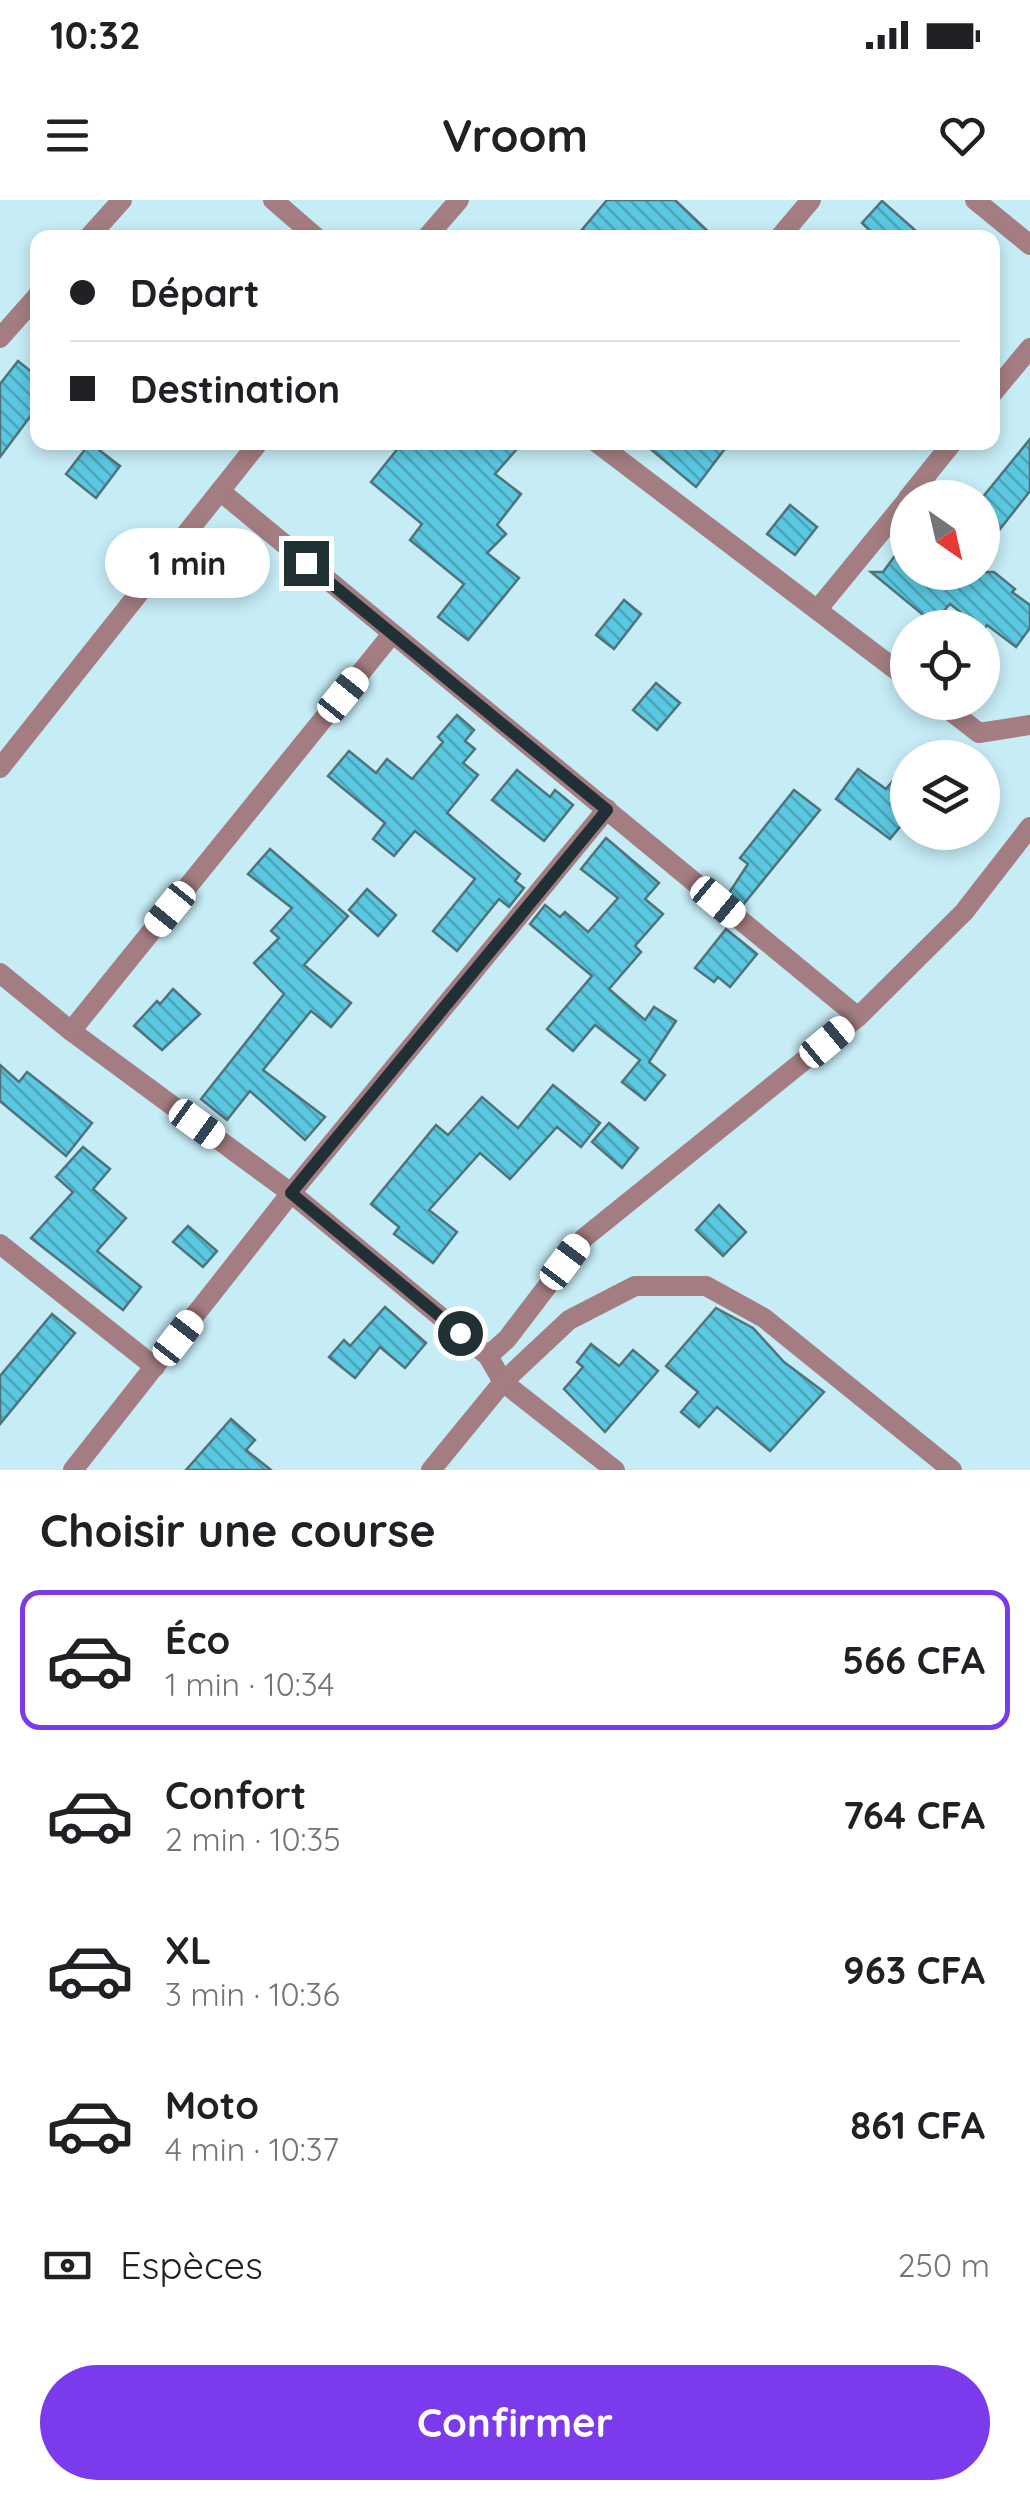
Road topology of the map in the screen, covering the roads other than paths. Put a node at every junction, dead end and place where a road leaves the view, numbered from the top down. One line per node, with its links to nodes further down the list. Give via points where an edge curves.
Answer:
1 (122, 200): 6 (street)
2 (272, 200): 7 (street)
3 (459, 200): 8 (street)
4 (811, 200): 9 (street)
5 (976, 200): 10 (street)
6 (95, 230)
7 (308, 230)
8 (433, 230)
9 (786, 230)
10 (1030, 246)
11 (30, 305): 12 (street)
12 (0, 338)
13 (1030, 348): 14 (street)
14 (1000, 384)
15 (253, 450): 19 (street)
16 (611, 450): 21 (street)
17 (947, 450): 18 (street)
18 (922, 480)
19 (220, 492): 22 (street); 26 (street)
20 (890, 520): 21 (street)
21 (817, 610): 23 (street)
22 (392, 634): 27 (street); 31 (street)
23 (890, 665)
24 (962, 720): 25 (street, via 979,733)
25 (1030, 725)
26 (0, 768)
27 (607, 810): 30 (street); 32 (street)
28 (1030, 827): 30 (street, via 964,912)
29 (0, 973): 31 (street)
30 (858, 1017): 34 (street, via 584,1238)
31 (71, 1031): 32 (street)
32 (291, 1193): 34 (street); 35 (street)
33 (0, 1244): 35 (street)
34 (488, 1356): 36 (street)
35 (155, 1367): 37 (street)
36 (503, 1382): 38 (street); 39 (street); 40 (street, via 570,1320 635,1286 706,1286 764,1318)
37 (73, 1470)
38 (431, 1470)
39 (614, 1470)
40 (952, 1470)

